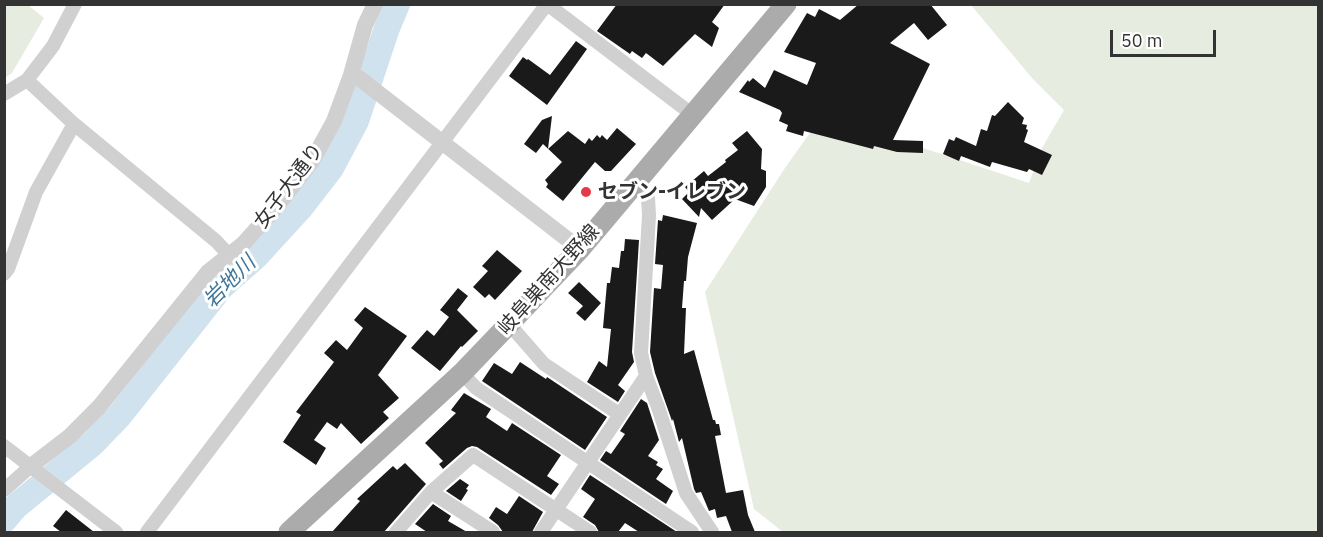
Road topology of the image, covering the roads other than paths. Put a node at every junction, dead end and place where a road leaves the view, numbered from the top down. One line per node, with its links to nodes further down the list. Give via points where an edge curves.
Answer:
1 (75, 4): 6 (street, via 53,46)
2 (375, 4): 5 (street, 女子大通り, via 365,26)
3 (547, 4): 8 (street); 10 (street)
4 (786, 4): 8 (main road, 岐阜巣南大野線)
5 (355, 77): 10 (street); 13 (street, 女子大通り, via 312,161 276,207)
6 (27, 80): 7 (street); 9 (street)
7 (4, 94)
8 (693, 115): 11 (main road, 岐阜巣南大野線)
9 (74, 124): 13 (street); 14 (street, via 36,192)
10 (442, 141): 12 (street); 26 (street)
11 (637, 181): 12 (main road, 岐阜巣南大野線); 17 (street, via 648,198 649,215 641,353)
12 (580, 249): 15 (main road, 岐阜巣南大野線)
13 (230, 255): 21 (street, 女子大通り, via 208,272 99,407)
14 (4, 274)
15 (509, 324): 16 (main road, 岐阜巣南大野線); 18 (street, via 544,364)
16 (462, 373): 20 (street, via 476,388); 27 (main road, 岐阜巣南大野線)
17 (646, 376): 18 (street); 33 (street, via 686,493)
18 (619, 414): 20 (street)
19 (4, 446): 21 (street)
20 (587, 462): 24 (street); 32 (street)
21 (34, 468): 22 (street); 25 (street)
22 (4, 490)
23 (431, 492): 24 (street, via 473,455); 28 (street); 29 (street)
24 (556, 510): 30 (street); 31 (street)
25 (116, 532)
26 (147, 532)
27 (289, 532)
28 (396, 532)
29 (493, 532)
30 (540, 532)
31 (590, 532)
32 (692, 532)
33 (712, 532)

